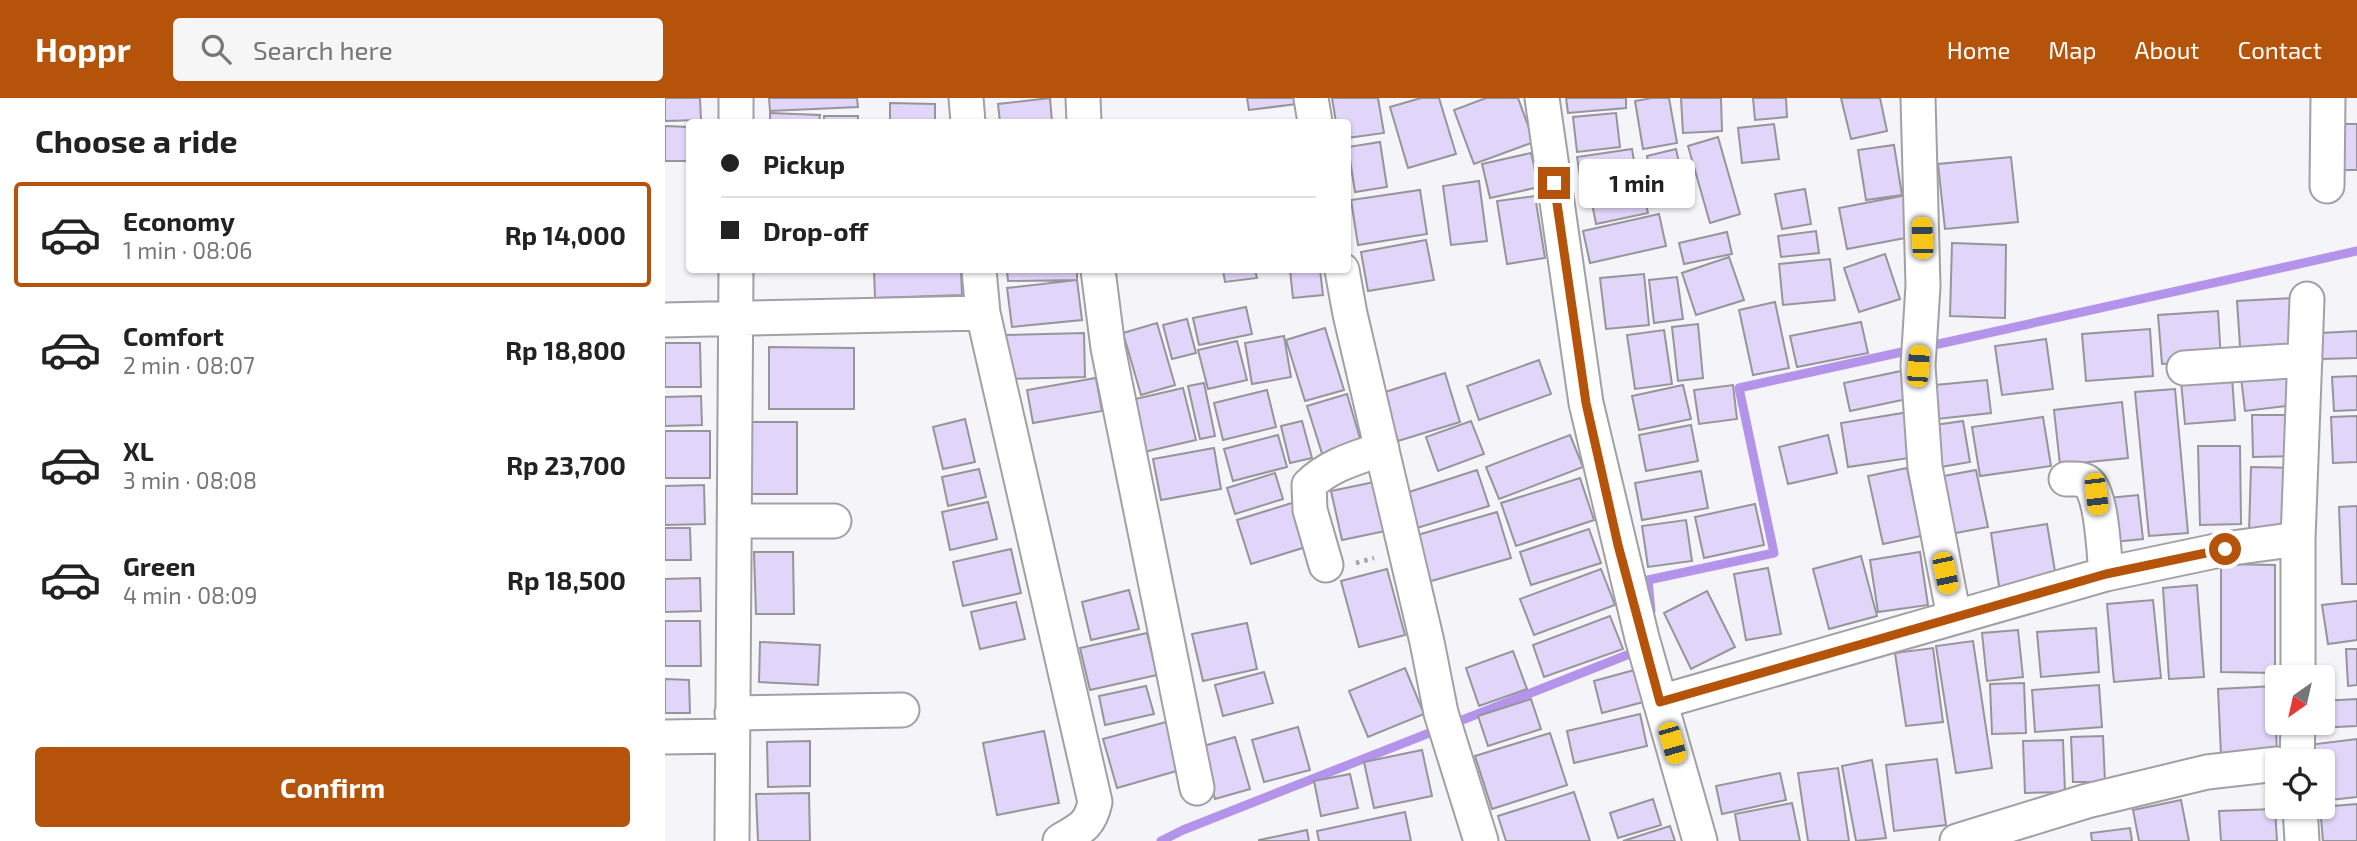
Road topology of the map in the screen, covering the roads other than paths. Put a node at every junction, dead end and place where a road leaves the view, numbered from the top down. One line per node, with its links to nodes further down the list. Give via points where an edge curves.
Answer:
1 (736, 98): 8 (street)
2 (966, 98): 9 (street)
3 (1083, 98): 10 (street)
4 (1311, 98): 11 (street)
5 (1542, 98): 32 (street, via 1586,403)
6 (1918, 98): 30 (street, via 1923,286 1918,366 1925,467)
7 (2328, 98): 12 (street)
8 (736, 119)
9 (968, 119)
10 (1084, 119)
11 (1314, 119)
12 (2327, 187)
13 (736, 273): 20 (street)
14 (979, 273): 18 (street)
15 (1098, 273): 37 (street, via 1108,348)
16 (1343, 273): 23 (street)
17 (2307, 299): 21 (street)
18 (983, 313): 20 (street); 40 (street, via 1094,802 1092,817)
19 (665, 320): 20 (street)
20 (736, 320): 25 (street)
21 (2305, 360): 22 (street); 27 (street)
22 (2184, 368)
23 (1381, 449): 28 (street, via 1343,462 1309,485 1310,510); 41 (street, via 1444,726)
24 (2066, 479): 29 (street, via 2087,481 2096,494)
25 (734, 521): 26 (street); 34 (street)
26 (834, 521)
27 (2298, 539): 29 (street); 31 (street)
28 (1326, 565)
29 (2106, 574): 30 (street)
30 (1954, 617): 32 (street)
31 (2298, 665)
32 (1660, 702): 42 (street)
33 (902, 710): 34 (street)
34 (732, 725): 35 (street); 39 (street)
35 (665, 737)
36 (2265, 765): 43 (street, via 2207,772 2087,801)
37 (1197, 788)
38 (2301, 819): 44 (street)
39 (732, 841)
40 (1060, 841)
41 (1481, 841)
42 (1700, 841)
43 (1957, 841)
44 (2302, 841)

